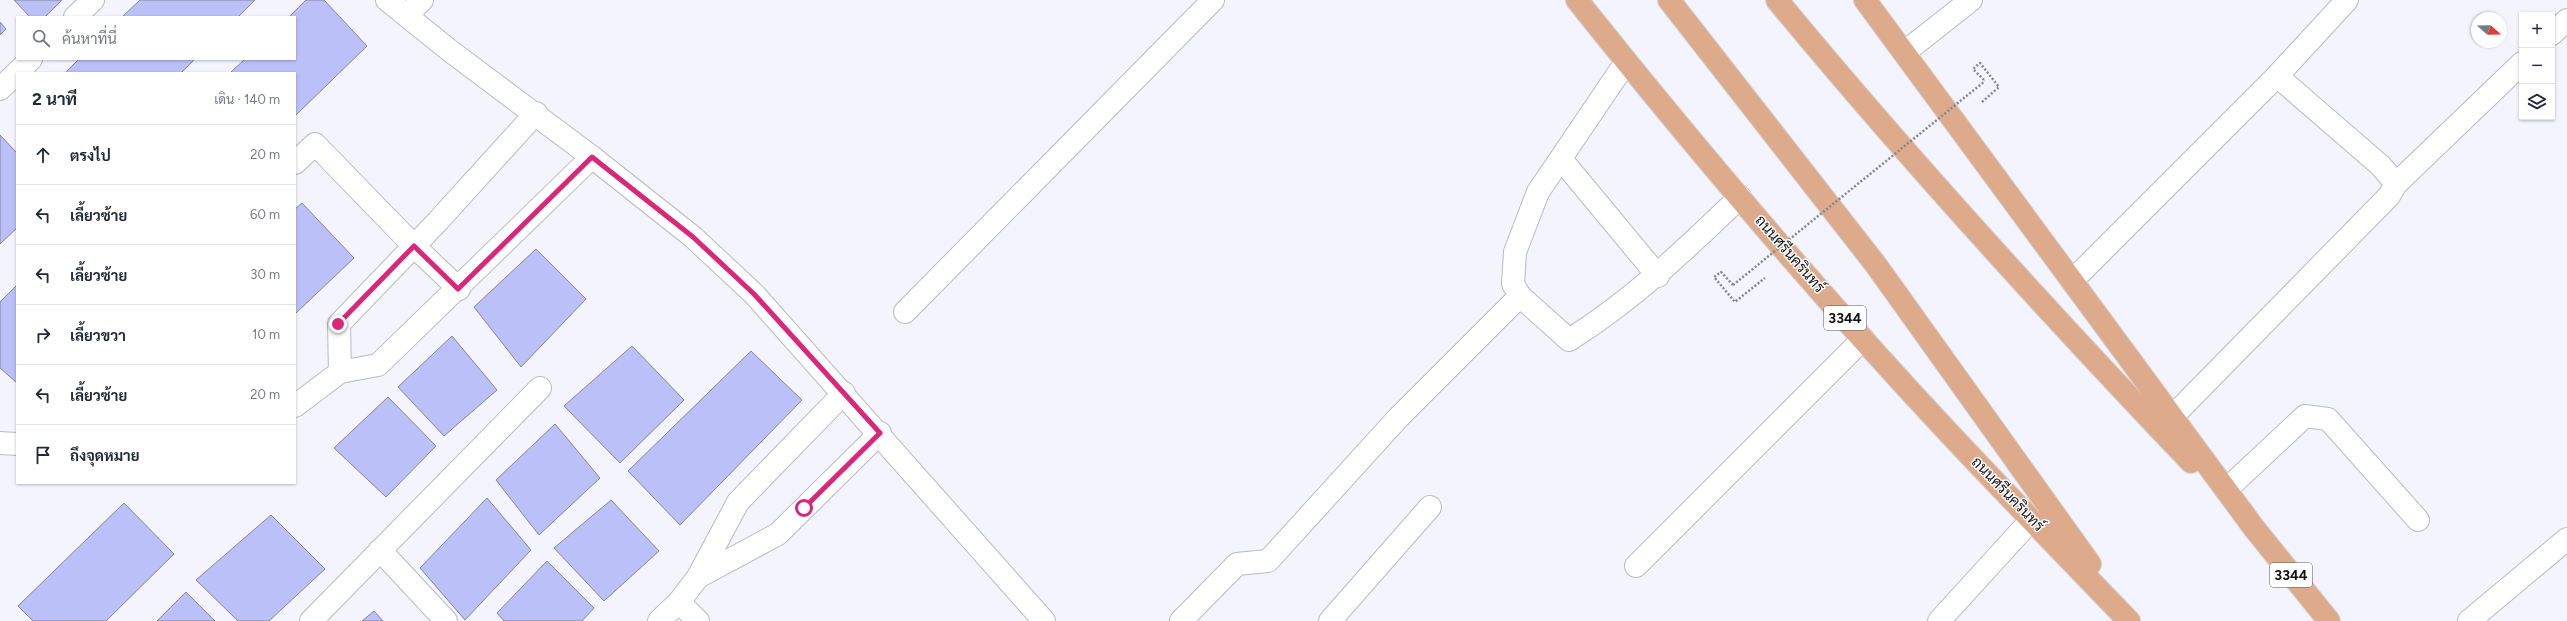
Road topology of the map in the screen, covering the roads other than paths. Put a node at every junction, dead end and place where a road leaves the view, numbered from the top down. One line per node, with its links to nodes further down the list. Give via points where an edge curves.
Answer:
1 (93, 0): 11 (street)
2 (387, 0): 10 (street)
3 (1213, 0): 33 (street)
4 (1577, 0): 16 (main road, ถนนศรีนครินทร์ / 3344)
5 (1669, 0): 61 (main road, ถนนศรีนครินทร์ / 3344, via 1876,265 1976,402)
6 (1777, 0): 47 (main road, 3344, via 1860,101 1952,206)
7 (1866, 0): 14 (main road, 3344)
8 (1970, 0): 14 (street)
9 (2347, 0): 20 (street)
10 (415, 7): 22 (street, via 449,50)
11 (76, 16)
12 (2567, 20): 13 (street)
13 (2555, 31)
14 (1905, 52): 30 (main road, 3344)
15 (31, 60): 18 (street)
16 (1626, 62): 24 (street); 27 (main road, ถนนศรีนครินทร์ / 3344)
17 (2519, 66): 26 (street)
18 (18, 72)
19 (16, 74): 21 (street)
20 (2277, 76): 26 (street, via 2381,166); 30 (street)
21 (0, 89)
22 (536, 113): 23 (street); 28 (street)
23 (592, 157): 31 (street); 37 (street, via 693,237 748,288)
24 (1561, 159): 29 (street); 32 (street, via 1538,192 1515,252 1513,284)
25 (296, 162): 28 (street, via 315,144)
26 (2396, 184): 39 (street, via 2389,196)
27 (1740, 197): 29 (street); 34 (main road, ถนนศรีนครินทร์ / 3344)
28 (414, 246): 31 (street); 35 (street, via 338,324)
29 (1658, 276): 32 (street, via 1597,323 1569,340)
30 (2072, 281): 39 (main road, 3344)
31 (458, 289): 35 (street, via 378,365)
32 (1520, 296): 58 (street, via 1398,418 1268,561 1237,564)
33 (905, 312)
34 (1864, 339): 45 (main road, ถนนศรีนครินทร์ / 3344); 50 (street)
35 (340, 372): 38 (street)
36 (540, 388): 49 (street)
37 (844, 393): 40 (street); 51 (street, via 738,502)
38 (296, 405)
39 (2172, 417): 43 (main road, 3344)
40 (880, 433): 51 (street, via 778,534); 57 (street)
41 (0, 443): 42 (street)
42 (16, 444)
43 (2226, 490): 46 (street, via 2305,416 2328,419); 47 (main road, 3344)
44 (1430, 507): 59 (street)
45 (2032, 519): 60 (street); 61 (main road, ถนนศรีนครินทร์ / 3344)
46 (2418, 520)
47 (2254, 528): 62 (main road, 3344)
48 (2567, 538): 63 (street)
49 (380, 550): 53 (street); 54 (street)
50 (1636, 566)
51 (698, 577): 52 (street)
52 (679, 602): 55 (street); 56 (street)
53 (311, 621)
54 (446, 621)
55 (659, 621)
56 (698, 621)
57 (1044, 621)
58 (1181, 621)
59 (1330, 621)
60 (1939, 621)
61 (2129, 621)
62 (2328, 621)
63 (2469, 621)

